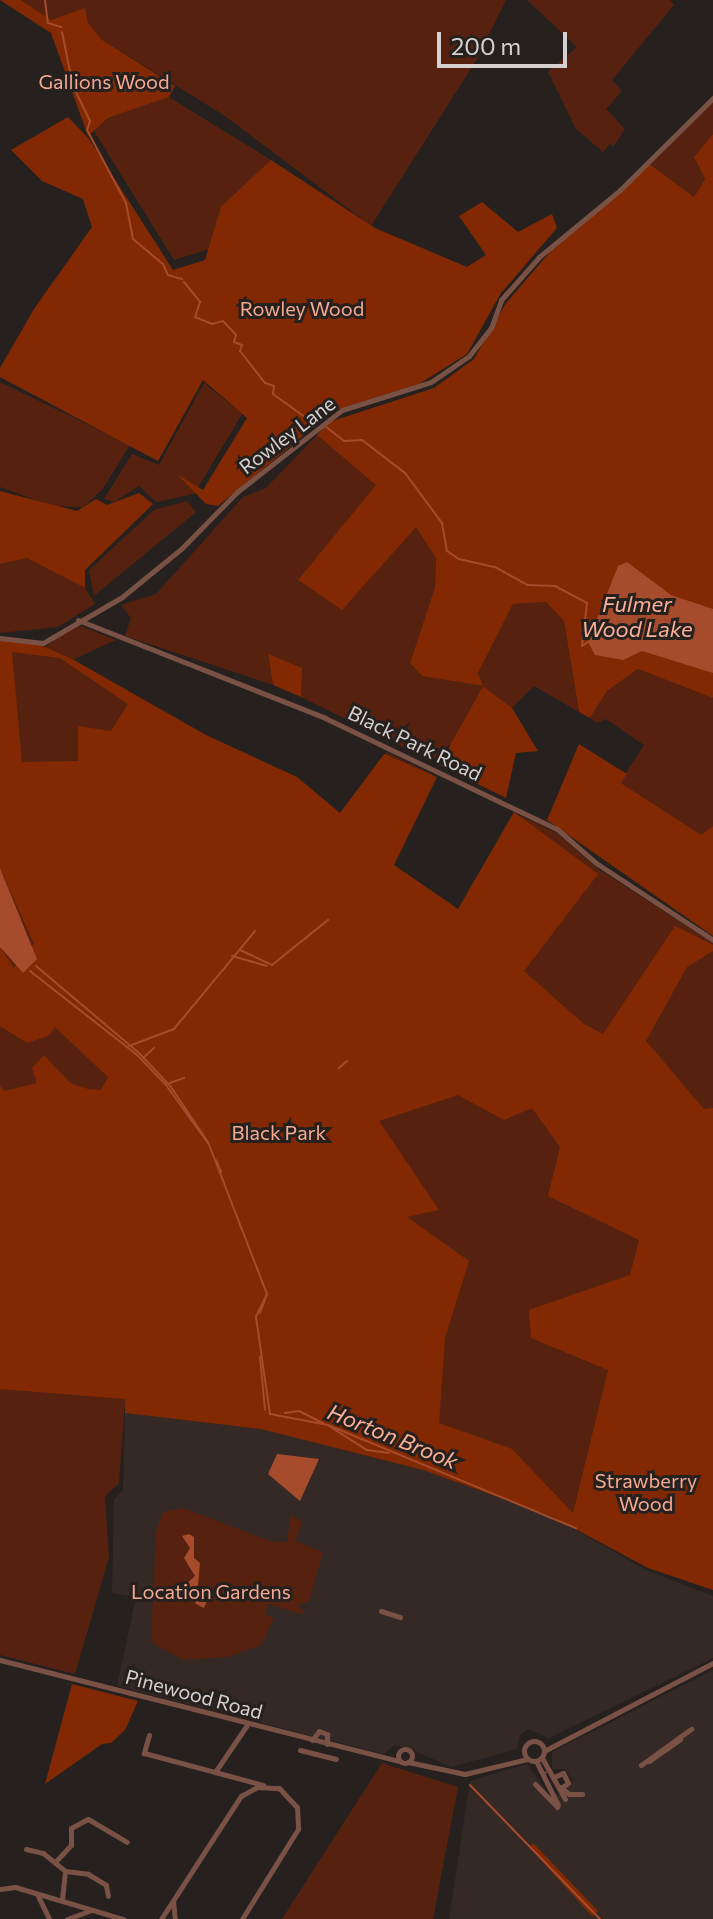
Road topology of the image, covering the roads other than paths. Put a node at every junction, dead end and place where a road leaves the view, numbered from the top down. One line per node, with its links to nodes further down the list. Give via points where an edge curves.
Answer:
1 (713, 98): 2 (street, Rowley Lane, via 622,188 539,257 501,300 491,328 469,356 431,382 342,410 237,492 142,582)
2 (77, 620): 3 (street, Rowley Lane, via 43,643); 4 (street, Black Park Road, via 325,718 557,829 596,863)
3 (0, 638)
4 (713, 940)
5 (381, 1611): 6 (street)
6 (400, 1617)
7 (0, 1660): 11 (street, Pinewood Road)
8 (696, 1663): 10 (street)
9 (713, 1663): 10 (street)
10 (700, 1670): 16 (street)
11 (247, 1725): 13 (street, Pinewood Road); 28 (street)
12 (149, 1735): 28 (street, via 144,1753)
13 (312, 1740): 14 (street, Pinewood Road); 14 (street, via 319,1731 327,1734)
14 (324, 1743): 20 (street); 23 (street, Pinewood Road)
15 (539, 1743): 16 (street); 17 (street); 21 (street)
16 (553, 1743): 21 (street)
17 (524, 1749): 24 (street, Pinewood Road); 25 (street)
18 (300, 1750): 20 (street)
19 (410, 1753): 23 (street); 23 (street, via 404,1749); 27 (street)
20 (318, 1754): 22 (street)
21 (540, 1757): 25 (street, Pinewood Road); 29 (street); 31 (street, via 558,1806)
22 (336, 1759)
23 (402, 1759): 27 (street, Pinewood Road)
24 (514, 1759): 25 (street, Pinewood Road); 27 (street, Pinewood Road, via 465,1774)
25 (527, 1759)
26 (641, 1765): 26 (street, via 661,1747 691,1729 667,1749)
27 (427, 1769)
28 (215, 1772): 30 (street)
29 (551, 1776): 33 (street, via 561,1788); 35 (street)
30 (237, 1778): 32 (street); 34 (street)
31 (535, 1784)
32 (266, 1786): 34 (street); 51 (street, via 295,1802 298,1829)
33 (582, 1794)
34 (241, 1796): 43 (street)
35 (565, 1799)
36 (127, 1842): 38 (street, via 97,1820 69,1826 71,1845)
37 (26, 1849): 38 (street)
38 (56, 1861): 39 (street)
39 (65, 1871): 42 (street, via 107,1883); 44 (street)
40 (0, 1889): 41 (street)
41 (36, 1893): 44 (street); 46 (street)
42 (108, 1896)
43 (173, 1900): 49 (street); 50 (street)
44 (62, 1901): 45 (street)
45 (92, 1910): 47 (street); 48 (street)
46 (49, 1919)
47 (67, 1919)
48 (123, 1919)
49 (161, 1919)
50 (175, 1919)
51 (242, 1919)

